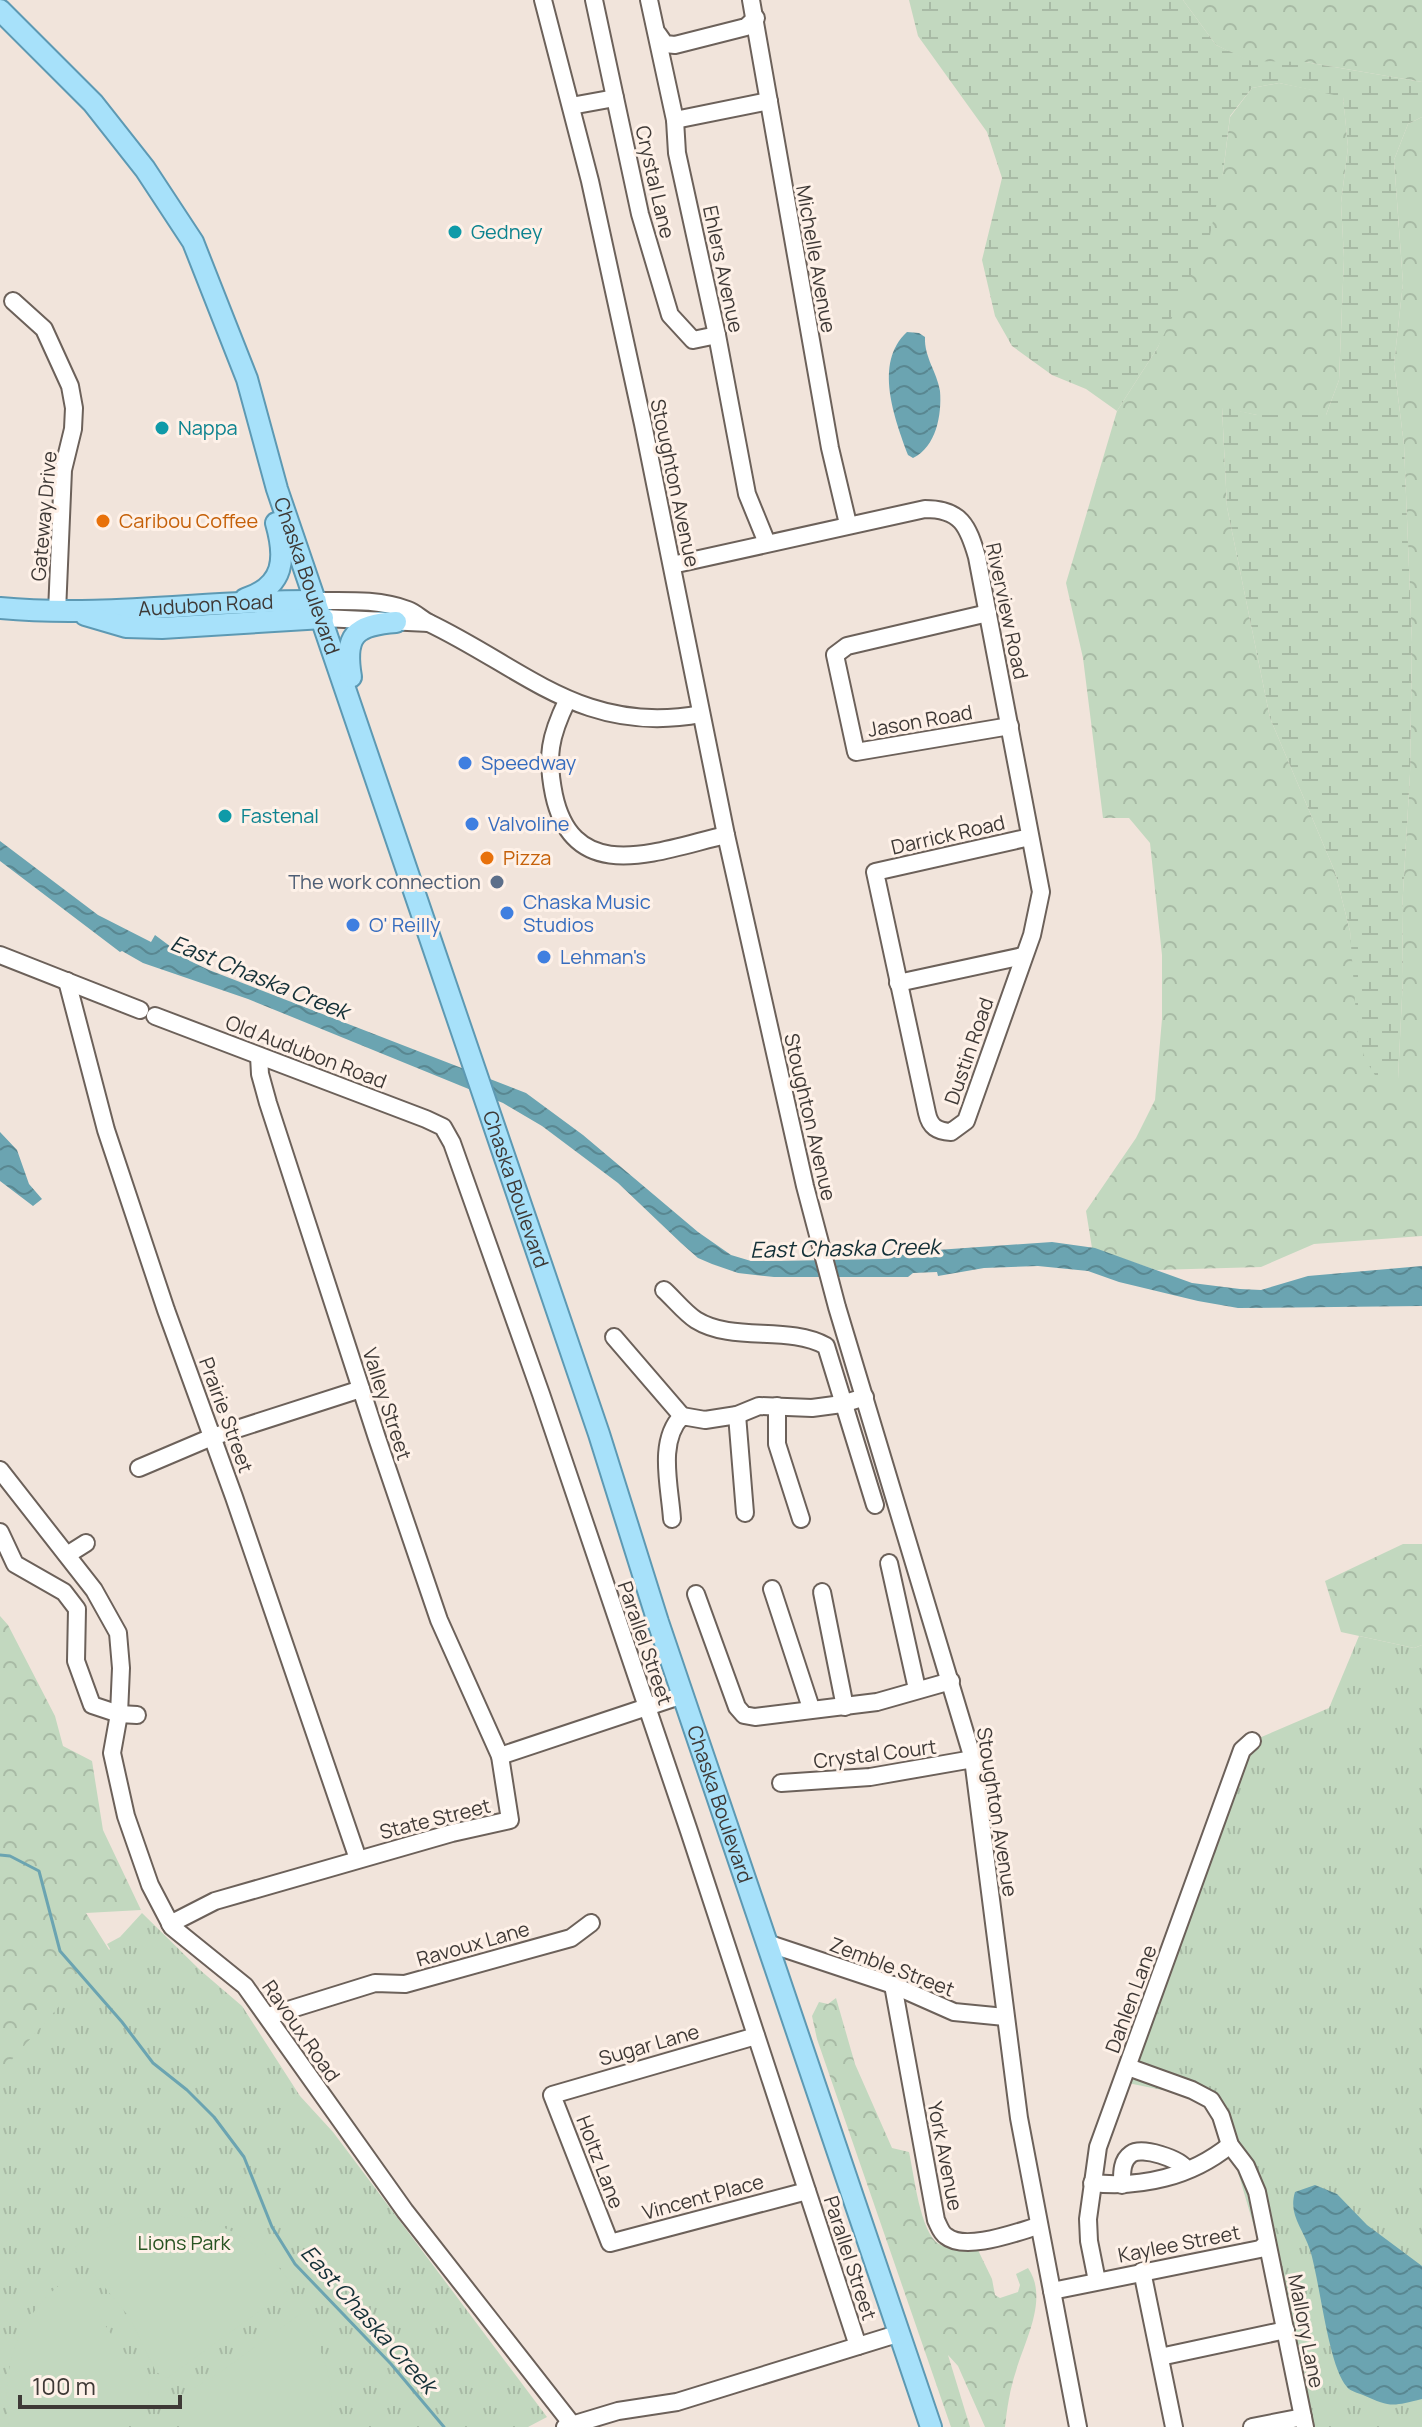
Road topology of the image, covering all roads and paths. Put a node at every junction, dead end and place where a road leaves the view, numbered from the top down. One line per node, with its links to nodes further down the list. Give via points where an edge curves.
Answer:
1 (543, 0): 10 (street, Stoughton Avenue)
2 (594, 0): 8 (street, Crystal Lane)
3 (649, 0): 7 (street, Ehlers Avenue)
4 (751, 0): 6 (street, Michelle Avenue)
5 (0, 10): 14 (main road, Chaska Boulevard, via 93,103 193,242 247,379)
6 (756, 18): 7 (street, via 746,27 675,45 665,44); 9 (street, Michelle Avenue)
7 (658, 34): 11 (street, Ehlers Avenue)
8 (615, 98): 10 (street); 13 (street, Crystal Lane, via 640,214 670,315 693,340)
9 (769, 101): 11 (street); 15 (street, Michelle Avenue)
10 (571, 106): 17 (street, Stoughton Avenue)
11 (675, 120): 13 (street, Ehlers Avenue, via 677,153)
12 (13, 301): 21 (street, Gateway Drive, via 44,329 70,386 74,408 63,470)
13 (717, 335): 16 (street, Ehlers Avenue, via 747,494)
14 (269, 459): 18 (main road, via 273,510 283,546 281,566 263,590); 20 (main road, Chaska Boulevard)
15 (848, 524): 16 (street, Riverview Road); 22 (street, Riverview Road, via 925,509 956,516 970,533)
16 (767, 543): 17 (street, Riverview Road)
17 (672, 565): 26 (street, Stoughton Avenue)
18 (227, 605): 20 (main road, Audubon Road); 21 (main road, Audubon Road)
19 (0, 608): 21 (main road, Audubon Road)
20 (320, 609): 21 (main road, Audubon Road, via 162,628 126,627); 23 (street, Audubon Road, via 343,617); 24 (street, Audubon Road, via 394,606); 28 (main road, Chaska Boulevard)
21 (65, 612)
22 (988, 613): 27 (street, Riverview Road); 27 (street, Jason Road, via 847,646 835,655 856,752)
23 (396, 622): 24 (street, Audubon Road); 28 (main road, via 359,630 349,649)
24 (429, 623): 25 (street, Audubon Road)
25 (567, 701): 26 (street, Audubon Road, via 639,719); 29 (street, via 550,744 548,765 561,821 574,840 609,856)
26 (701, 714): 29 (street, Stoughton Avenue)
27 (1010, 726): 30 (street, Riverview Road)
28 (362, 732): 61 (main road, Chaska Boulevard)
29 (726, 835): 40 (street, Stoughton Avenue, via 817,1235)
30 (1030, 837): 32 (street, Riverview Road, via 1041,892); 34 (street, Darrick Road, via 875,872)
31 (0, 955): 33 (street, Old Audubon Road)
32 (1023, 956): 34 (street); 34 (street, Dustin Road, via 966,1121 951,1132 930,1123)
33 (67, 981): 35 (street, Old Audubon Road); 45 (street, Prairie Street, via 106,1130)
34 (898, 983)
35 (259, 1056): 36 (street, Old Audubon Road); 39 (street, Valley Street, via 268,1103)
36 (443, 1127): 63 (street, Parallel Street, via 483,1227)
37 (664, 1290): 41 (street, via 708,1325 798,1336 826,1346)
38 (614, 1337): 44 (street)
39 (361, 1389): 45 (street); 68 (street, Valley Street, via 439,1620)
40 (865, 1397): 41 (street); 59 (street, Stoughton Avenue)
41 (842, 1404): 42 (street); 48 (street)
42 (777, 1406): 43 (street); 51 (street, via 777,1444)
43 (737, 1415): 44 (street, via 705,1420); 49 (street)
44 (682, 1416): 50 (street, via 670,1436)
45 (212, 1437): 46 (street); 71 (street, Prairie Street)
46 (139, 1468)
47 (3, 1480): 54 (street, Ravoux Road)
48 (875, 1505)
49 (745, 1513)
50 (672, 1519)
51 (801, 1519)
52 (0, 1532): 65 (street, via 15,1564 64,1592 77,1609 76,1661 92,1705)
53 (86, 1543): 54 (street)
54 (67, 1555): 65 (street, Ravoux Road, via 118,1633)
55 (889, 1563): 60 (street)
56 (772, 1589): 64 (street)
57 (822, 1592): 62 (street)
58 (696, 1594): 64 (street, via 744,1715)
59 (951, 1681): 60 (street); 69 (street, Stoughton Avenue)
60 (917, 1689): 62 (street)
61 (683, 1695): 63 (street); 74 (main road, Chaska Boulevard)
62 (845, 1707): 64 (street)
63 (646, 1708): 68 (street); 78 (street, Parallel Street)
64 (811, 1708)
65 (119, 1714): 66 (street); 73 (street, Ravoux Road, via 112,1753 126,1816)
66 (137, 1715)
67 (1252, 1741): 79 (street, Dahlen Lane, via 1242,1750)
68 (500, 1756): 71 (street, State Street, via 510,1820)
69 (973, 1759): 70 (street, Crystal Court, via 870,1777); 77 (street, Stoughton Avenue)
70 (781, 1783)
71 (358, 1859): 73 (street, State Street, via 215,1901)
72 (591, 1923): 76 (street, Ravoux Lane, via 571,1938 405,1984 375,1983)
73 (170, 1924): 76 (street, Ravoux Road, via 245,1986)
74 (767, 1943): 75 (street, Zemble Street); 93 (main road, Chaska Boulevard)
75 (893, 1985): 77 (street, Zemble Street, via 954,2012); 86 (street, York Avenue, via 943,2235 953,2241 995,2239)
76 (269, 2016): 97 (street, Ravoux Road, via 405,2211)
77 (1005, 2017): 86 (street, Stoughton Avenue)
78 (756, 2036): 80 (street, Sugar Lane); 85 (street, Parallel Street)
79 (1128, 2067): 81 (street, Mallory Lane, via 1211,2100); 83 (street, Dahlen Lane, via 1098,2147)
80 (552, 2095): 87 (street, Holtz Lane)
81 (1230, 2145): 82 (street); 88 (street, Mallory Lane, via 1257,2192)
82 (1186, 2169): 84 (street, via 1163,2179); 84 (street, via 1179,2161 1137,2151 1124,2163)
83 (1092, 2183): 84 (street); 90 (street, Dahlen Lane, via 1089,2241)
84 (1122, 2185)
85 (807, 2191): 87 (street, Vincent Place); 94 (street, Parallel Street)
86 (1038, 2226): 91 (street, Stoughton Avenue)
87 (610, 2243)
88 (1267, 2243): 89 (street, Kaylee Street, via 1260,2249); 92 (street, Mallory Lane)
89 (1142, 2271): 90 (street, Kaylee Street); 95 (street)
90 (1097, 2281): 91 (street, Kaylee Street)
91 (1052, 2291): 99 (street, Stoughton Avenue)
92 (1286, 2330): 95 (street); 96 (street, Mallory Lane)
93 (897, 2334): 94 (street); 98 (main road, Chaska Boulevard)
94 (858, 2346): 97 (street, via 677,2402)
95 (1160, 2357): 100 (street)
96 (1304, 2422): 101 (street)
97 (568, 2425)
98 (931, 2427)
99 (1078, 2427)
100 (1174, 2427)
101 (1252, 2427)

